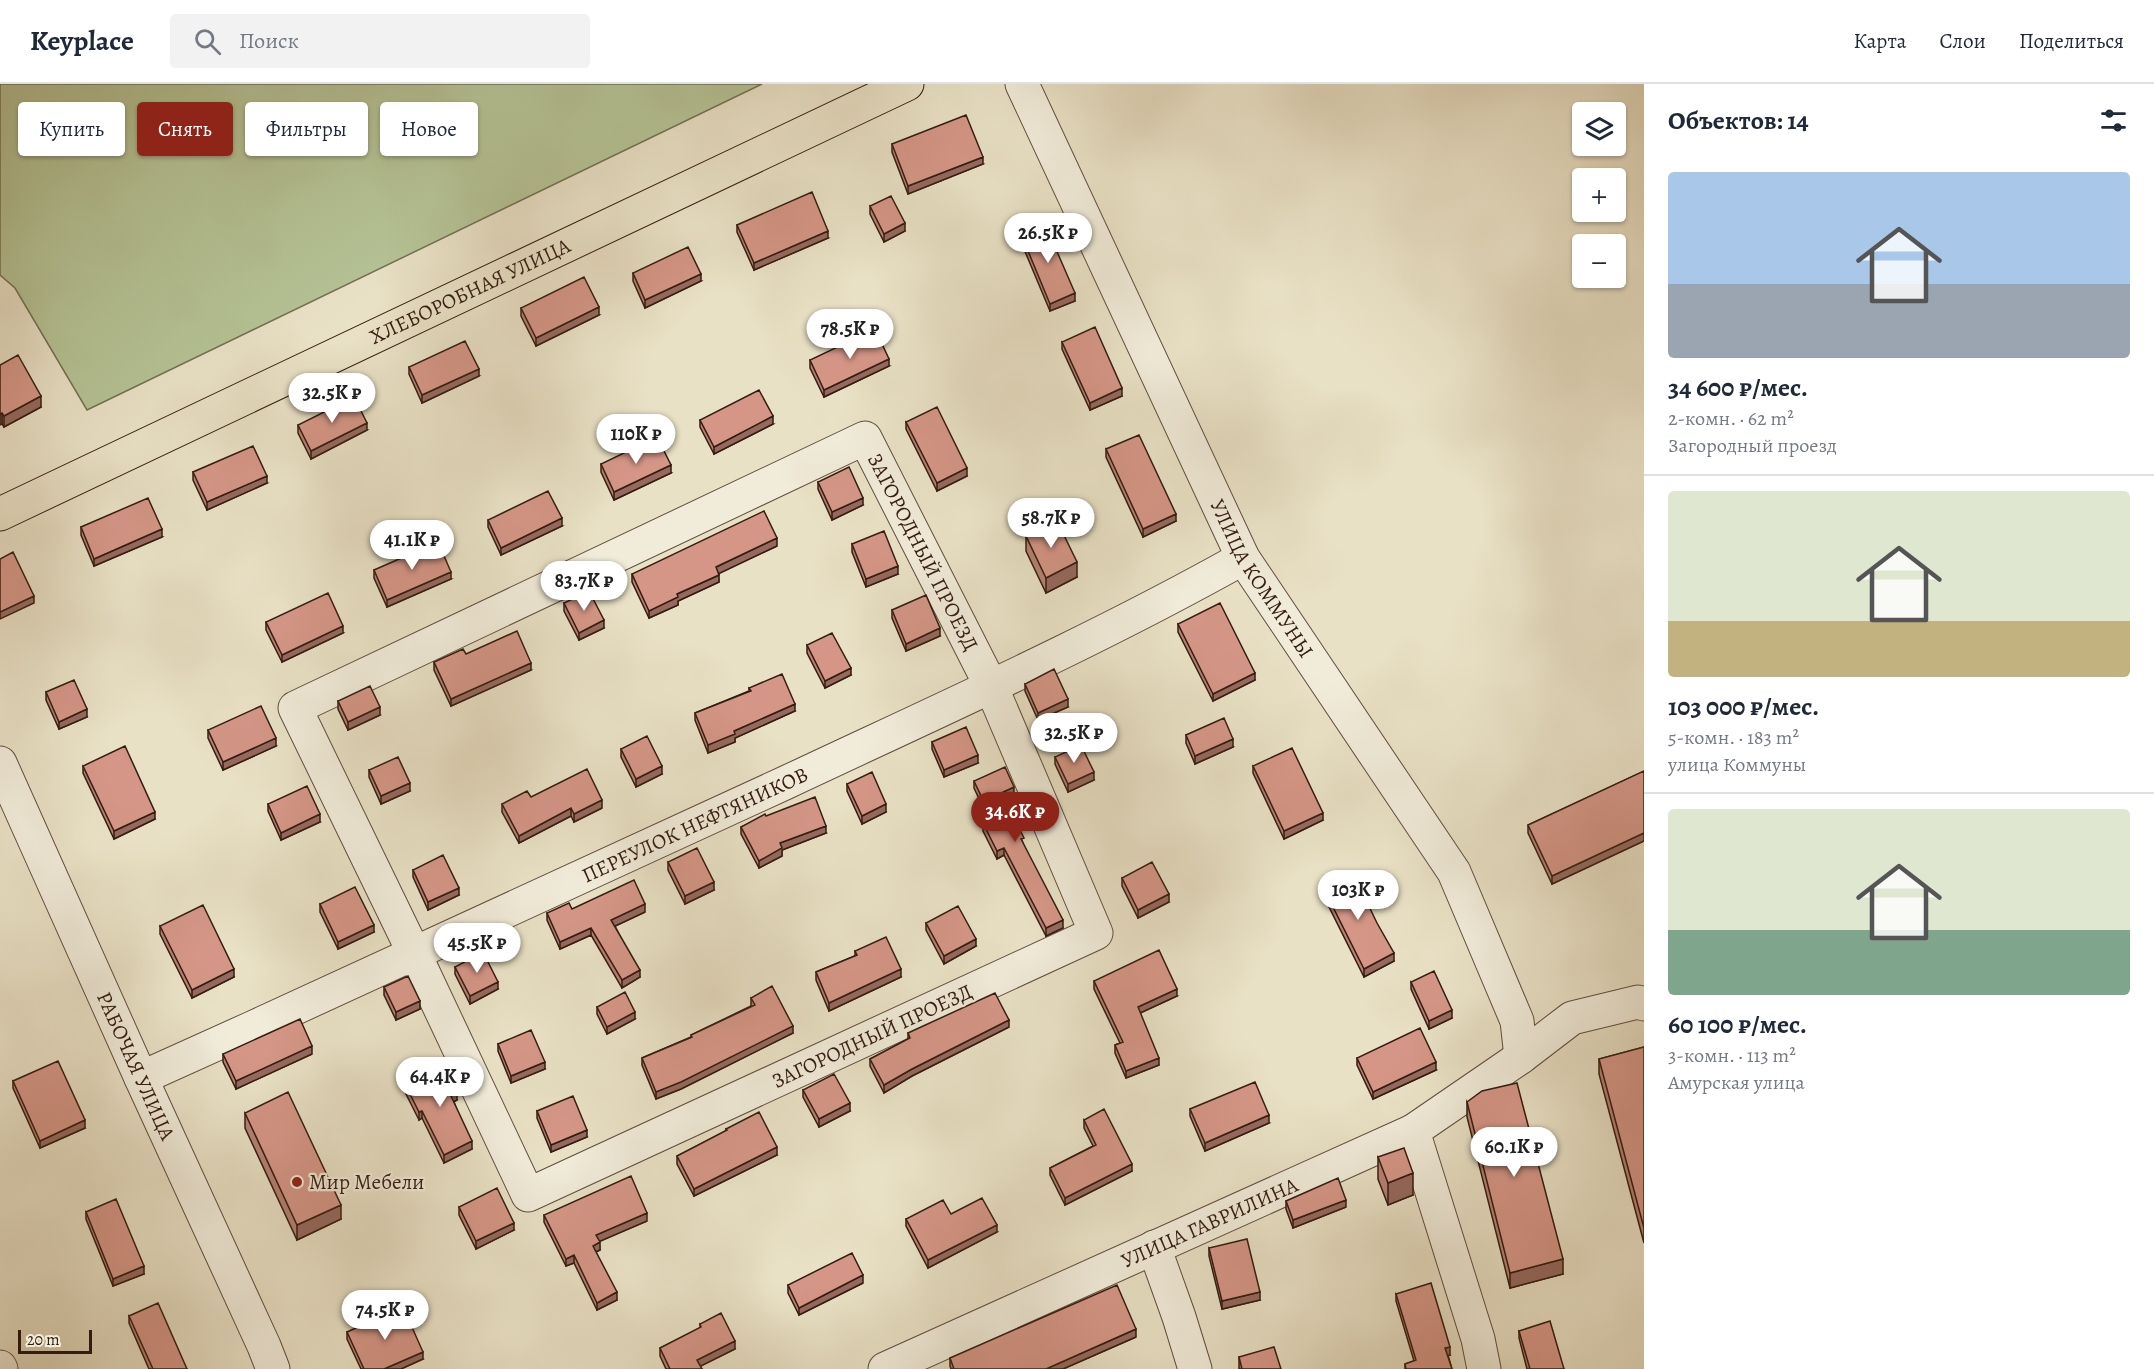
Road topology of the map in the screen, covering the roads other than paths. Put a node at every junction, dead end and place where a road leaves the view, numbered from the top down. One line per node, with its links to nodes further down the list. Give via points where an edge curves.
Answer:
1 (907, 84): 3 (main road, ХЛЕБОРОБНАЯ УЛИЦА)
2 (1022, 84): 4 (street, УЛИЦА КОММУНЫ)
3 (0, 514)
4 (1243, 558): 5 (street, ПЕРЕУЛОК НЕФТЯНИКОВ); 9 (street, УЛИЦА КОММУНЫ, via 1454,872 1517,1021)
5 (991, 686): 7 (street, ПЕРЕУЛОК НЕФТЯНИКОВ); 7 (street, ЗАГОРОДНЫЙ ПРОЕЗД, via 1096,933 528,1195); 7 (street, ЗАГОРОДНЫЙ ПРОЕЗД, via 865,438 295,708)
6 (0, 763): 10 (street, РАБОЧАЯ УЛИЦА)
7 (415, 955): 10 (street, ПЕРЕУЛОК НЕФТЯНИКОВ)
8 (1642, 1003): 9 (street, УЛИЦА ГАВРИЛИНА, via 1572,1018)
9 (1521, 1057): 11 (street, УЛИЦА ГАВРИЛИНА)
10 (141, 1078): 13 (street, РАБОЧАЯ УЛИЦА)
11 (1413, 1131): 12 (street, УЛИЦА ГАВРИЛИНА); 16 (street)
12 (1154, 1247): 14 (street, УЛИЦА ГАВРИЛИНА); 15 (street)
13 (273, 1369)
14 (885, 1369)
15 (1195, 1369)
16 (1484, 1369)

